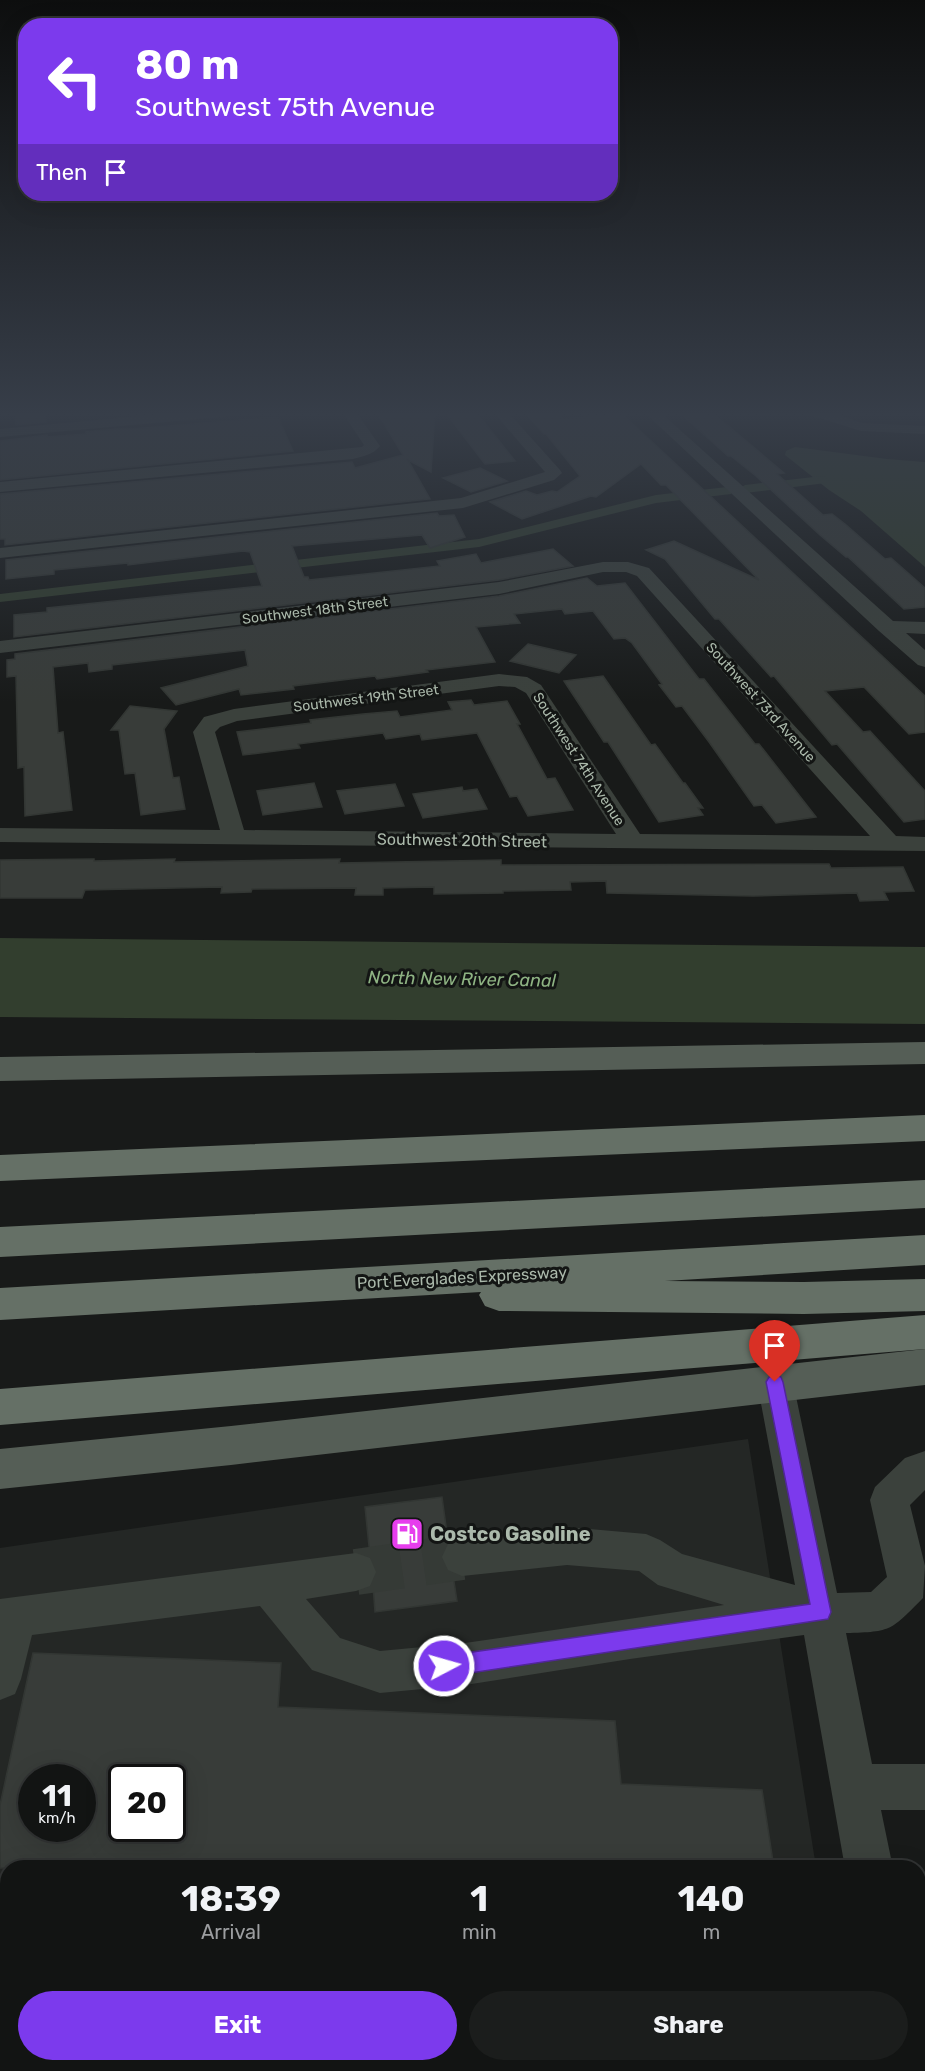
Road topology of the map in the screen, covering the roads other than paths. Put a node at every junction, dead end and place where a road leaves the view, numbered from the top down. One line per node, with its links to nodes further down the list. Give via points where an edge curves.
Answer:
1 (412, 509): 3 (street)
2 (757, 509): 5 (street)
3 (0, 553)
4 (628, 567): 7 (street, Southwest 18th Street, via 603,567 499,588); 13 (street, Southwest 73rd Avenue, via 643,573)
5 (886, 627): 6 (street); 8 (street)
6 (925, 628)
7 (0, 647)
8 (925, 661)
9 (520, 681): 11 (street, Southwest 19th Street, via 499,680 234,715 212,722 204,732); 12 (street, Southwest 74th Avenue, via 534,689)
10 (0, 835): 11 (street, Southwest 20th Street)
11 (234, 838): 12 (street, Southwest 20th Street)
12 (633, 842): 13 (street, Southwest 20th Street)
13 (890, 844): 14 (street, Southwest 20th Street)
14 (925, 844)
15 (925, 1053): 16 (main road)
16 (0, 1069)
17 (925, 1128): 18 (highway)
18 (10, 1165)
19 (925, 1194): 20 (highway)
20 (0, 1242)
21 (925, 1250): 22 (highway, Port Everglades Expressway)
22 (206, 1292): 23 (highway, via 792,1298); 24 (highway, Port Everglades Expressway)
23 (925, 1294)
24 (0, 1304)
25 (925, 1332): 28 (highway)
26 (925, 1367): 27 (main road)
27 (775, 1382): 30 (main road); 34 (street)
28 (0, 1407)
29 (925, 1468): 34 (street, via 889,1500 909,1584 880,1612)
30 (0, 1469)
31 (462, 1557): 34 (street, via 567,1546 646,1553 672,1571)
32 (356, 1572): 33 (street)
33 (269, 1585): 34 (street, via 327,1655 380,1672 465,1665); 35 (street)
34 (821, 1612): 37 (street)
35 (7, 1618): 36 (street)
36 (0, 1679)
37 (853, 1787): 38 (street); 39 (street)
38 (925, 1787)
39 (867, 1860)

